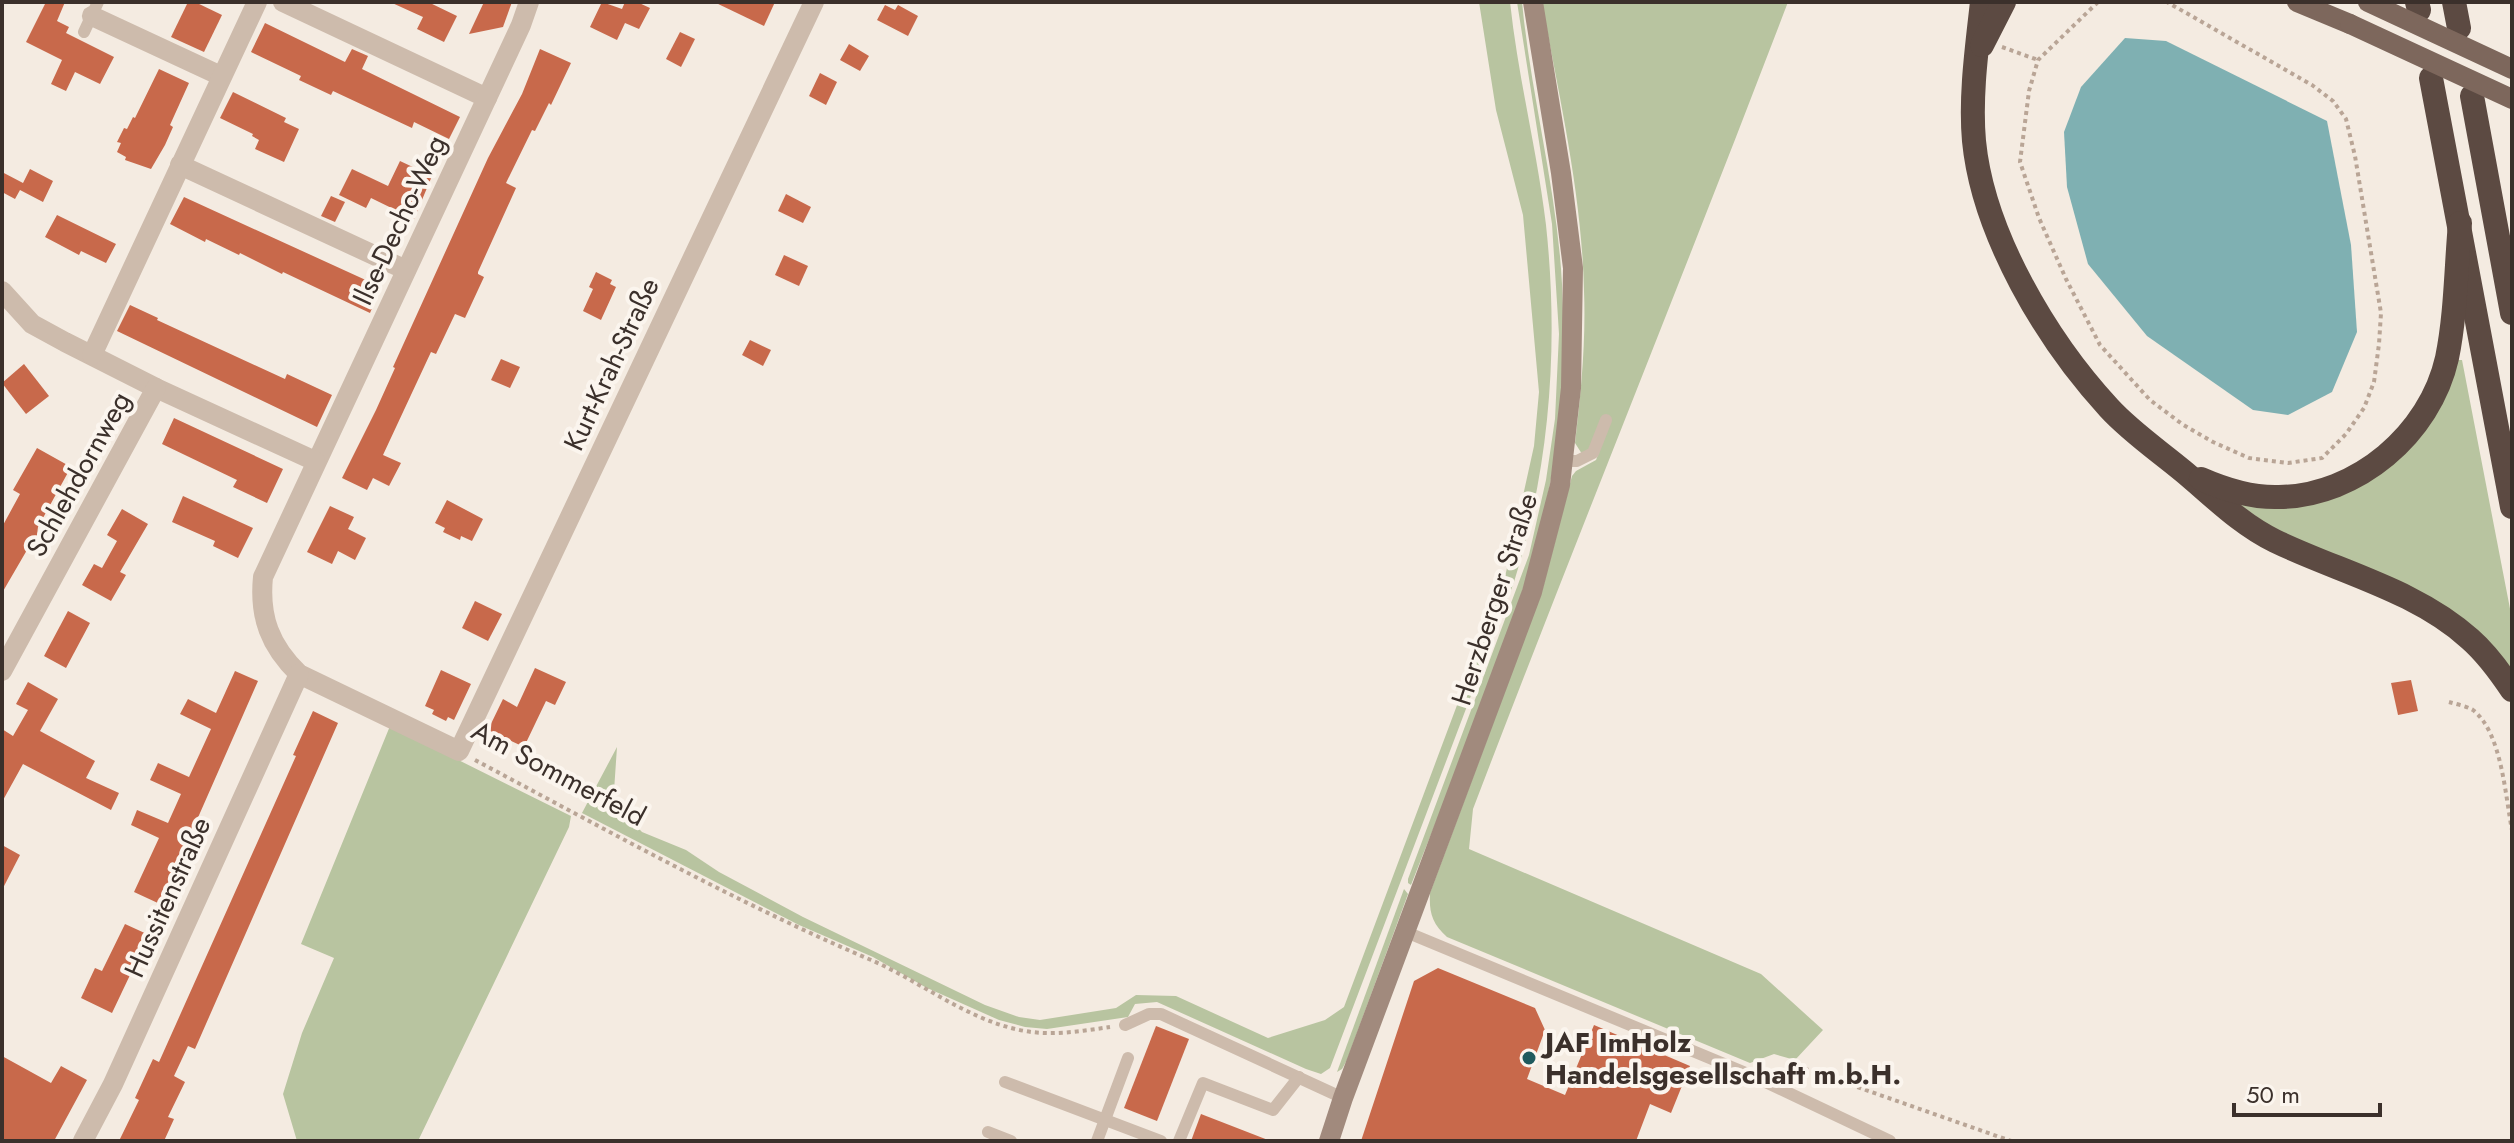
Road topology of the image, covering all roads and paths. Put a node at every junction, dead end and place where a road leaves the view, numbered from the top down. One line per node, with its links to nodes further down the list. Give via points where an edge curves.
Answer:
1 (257, 2): 18 (street)
2 (283, 2): 21 (street)
3 (529, 2): 21 (street, Ilse-Decho-Weg)
4 (814, 2): 39 (street, Kurt-Krah-Straße)
5 (1533, 2): 32 (main road, Herzberger Straße, via 1573,268 1573,363)
6 (1982, 2): 15 (highway)
7 (2004, 2): 15 (highway)
8 (2098, 2): 16 (path)
9 (2167, 2): 16 (path, via 2312,85 2346,119 2381,313 2379,344 2364,408 2322,458 2288,463 2249,458 2213,442 2150,400 2100,345 2039,218 2020,162)
10 (2297, 2): 22 (main road, bridge)
11 (2368, 2): 17 (main road, bridge)
12 (2454, 2): 14 (highway)
13 (92, 17): 18 (street)
14 (2459, 28)
15 (1982, 45): 16 (path); 33 (highway, via 1973,95 1974,144 2007,252 2044,321 2086,382 2111,411)
16 (2038, 60)
17 (2512, 69)
18 (221, 76): 23 (street)
19 (2431, 78): 24 (highway)
20 (2472, 96): 27 (highway)
21 (487, 98): 25 (street, Ilse-Decho-Weg)
22 (2512, 99)
23 (180, 165): 25 (street); 28 (street)
24 (2460, 223): 33 (highway, via 2446,359 2424,411 2387,455 2343,482 2281,497 2233,491); 34 (highway)
25 (406, 270): 31 (street, Ilse-Decho-Weg)
26 (2, 291): 28 (street, via 32,324)
27 (2512, 313)
28 (92, 355): 29 (street)
29 (156, 388): 31 (street); 35 (street, Schlehdornweg)
30 (1606, 420): 32 (lane, via 1593,453)
31 (315, 461): 36 (street, Am Sommerfeld, via 263,577 261,596 269,636)
32 (1564, 461): 41 (main road, Herzberger Straße, via 1532,592)
33 (2184, 472): 37 (highway, via 2245,524 2273,540 2444,619 2470,639)
34 (2512, 507)
35 (2, 671)
36 (299, 674): 39 (street, Am Sommerfeld); 50 (street, Hussitenstraße)
37 (2512, 690)
38 (2449, 702): 40 (path, via 2471,709 2495,744)
39 (459, 751): 42 (path, Am Sommerfeld, via 709,883 997,1023 1067,1033)
40 (2512, 830)
41 (1406, 932): 46 (lane); 47 (main road, Herzberger Straße)
42 (1125, 1025): 44 (lane, via 1161,1014)
43 (1128, 1058): 48 (lane)
44 (1299, 1077): 47 (lane); 54 (lane, via 1273,1110 1203,1083)
45 (1005, 1082): 48 (lane)
46 (1767, 1083): 56 (lane); 57 (path, via 1781,1072 1803,1068)
47 (1343, 1098): 55 (main road, Herzberger Straße)
48 (1104, 1120): 52 (lane); 53 (lane)
49 (988, 1132): 51 (lane)
50 (83, 1141)
51 (1011, 1141)
52 (1097, 1141)
53 (1161, 1141)
54 (1179, 1141)
55 (1329, 1141)
56 (1890, 1141)
57 (2011, 1141)

